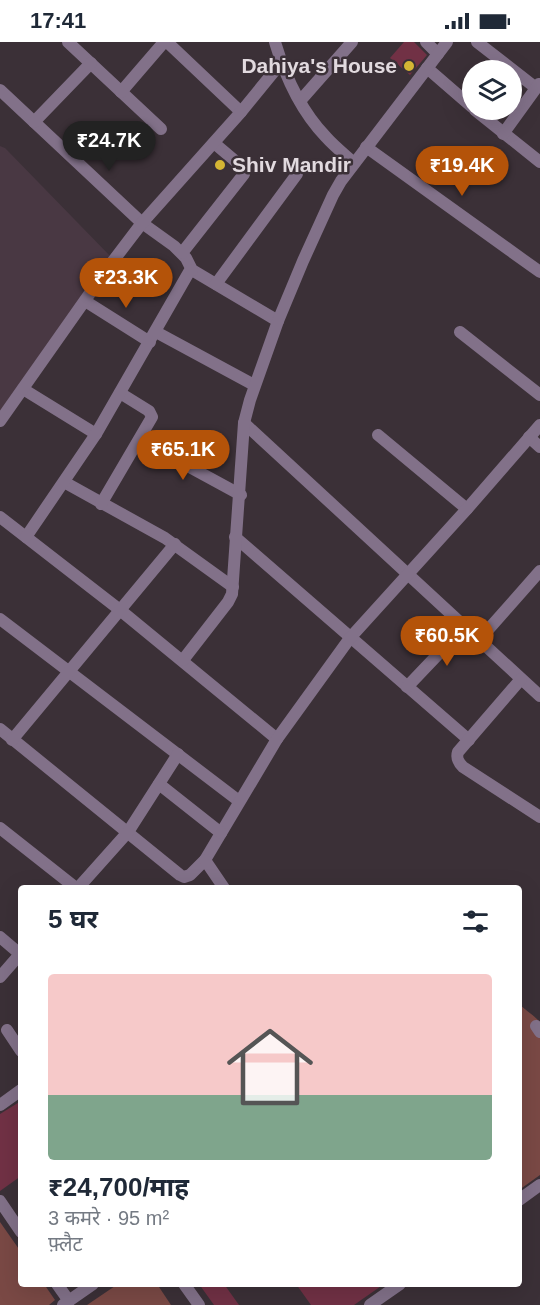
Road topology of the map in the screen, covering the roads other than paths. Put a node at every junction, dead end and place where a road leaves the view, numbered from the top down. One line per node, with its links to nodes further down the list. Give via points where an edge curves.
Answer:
1 (165, 42): 14 (street); 17 (street)
2 (275, 42): 10 (street)
3 (352, 42): 16 (street)
4 (426, 42): 8 (street)
5 (447, 42): 8 (street)
6 (477, 42): 12 (street)
7 (70, 43): 9 (street)
8 (438, 54): 11 (street)
9 (91, 63): 14 (street); 19 (street)
10 (281, 63): 16 (street); 17 (street)
11 (427, 68): 15 (street); 23 (street)
12 (538, 86): 21 (street)
13 (0, 90): 19 (street)
14 (122, 92): 20 (street)
15 (462, 98)
16 (300, 101): 25 (street, via 325,136)
17 (241, 112): 22 (street)
18 (487, 120): 21 (street)
19 (34, 122): 27 (street)
20 (160, 129)
21 (503, 134): 24 (street)
22 (214, 143): 27 (street); 28 (street, via 240,165 244,174)
23 (366, 147): 25 (street); 30 (street)
24 (540, 162)
25 (354, 163): 33 (street, via 333,195)
26 (297, 174): 31 (street)
27 (142, 223): 28 (street); 32 (street)
28 (182, 253): 29 (street)
29 (192, 270): 31 (street); 35 (street)
30 (540, 272)
31 (216, 284): 33 (street)
32 (85, 301): 35 (street); 37 (street)
33 (278, 321): 36 (street)
34 (460, 332): 39 (street)
35 (153, 337): 36 (street); 38 (street)
36 (254, 385): 41 (street)
37 (23, 389): 40 (street); 43 (street)
38 (120, 393): 43 (street); 46 (street, via 152,414)
39 (540, 395)
40 (0, 421)
41 (244, 423): 49 (street); 57 (street)
42 (540, 425): 45 (street)
43 (96, 434): 48 (street)
44 (378, 435): 51 (street)
45 (529, 437): 47 (street); 51 (street)
46 (140, 440): 49 (street); 50 (street)
47 (540, 447)
48 (64, 482): 50 (street); 53 (street)
49 (240, 495): 54 (street)
50 (101, 504): 55 (street)
51 (467, 509): 57 (street)
52 (0, 517): 53 (street)
53 (26, 537): 59 (street)
54 (235, 537): 58 (street); 62 (street)
55 (175, 544): 58 (street); 59 (street)
56 (540, 571): 63 (street)
57 (408, 574): 61 (street); 62 (street)
58 (233, 587): 64 (street, via 228,602)
59 (120, 610): 64 (street); 65 (street)
60 (0, 619): 65 (street)
61 (465, 626): 63 (street); 67 (street)
62 (350, 638): 67 (street); 70 (street)
63 (479, 640): 66 (street)
64 (183, 660): 70 (street)
65 (69, 672): 71 (street); 73 (street)
66 (521, 679): 68 (street); 72 (street)
67 (407, 687): 72 (street)
68 (540, 696)
69 (0, 729): 71 (street)
70 (277, 739): 75 (street)
71 (12, 740): 78 (street)
72 (469, 740): 76 (street, via 458,752 459,763)
73 (178, 754): 74 (street); 75 (street)
74 (159, 784): 78 (street); 79 (street)
75 (239, 801): 79 (street)
76 (540, 817)
77 (0, 828): 81 (street)
78 (128, 832): 80 (street, via 184,877); 82 (street)
79 (221, 833): 80 (street)
80 (205, 860): 83 (street)
81 (73, 885)
82 (80, 885)
83 (223, 885)
84 (0, 937): 85 (street)
85 (18, 952)
86 (18, 956): 87 (street)
87 (0, 977)
88 (7, 1030): 89 (street)
89 (18, 1046)
90 (18, 1092): 91 (street)
91 (0, 1105)
92 (540, 1185): 93 (street)
93 (522, 1198)
94 (0, 1201): 95 (street)
95 (18, 1228)
96 (58, 1287): 100 (street)
97 (89, 1287): 100 (street)
98 (186, 1287): 101 (street)
99 (396, 1287): 102 (street)
100 (66, 1303)
101 (199, 1305)
102 (370, 1305)

